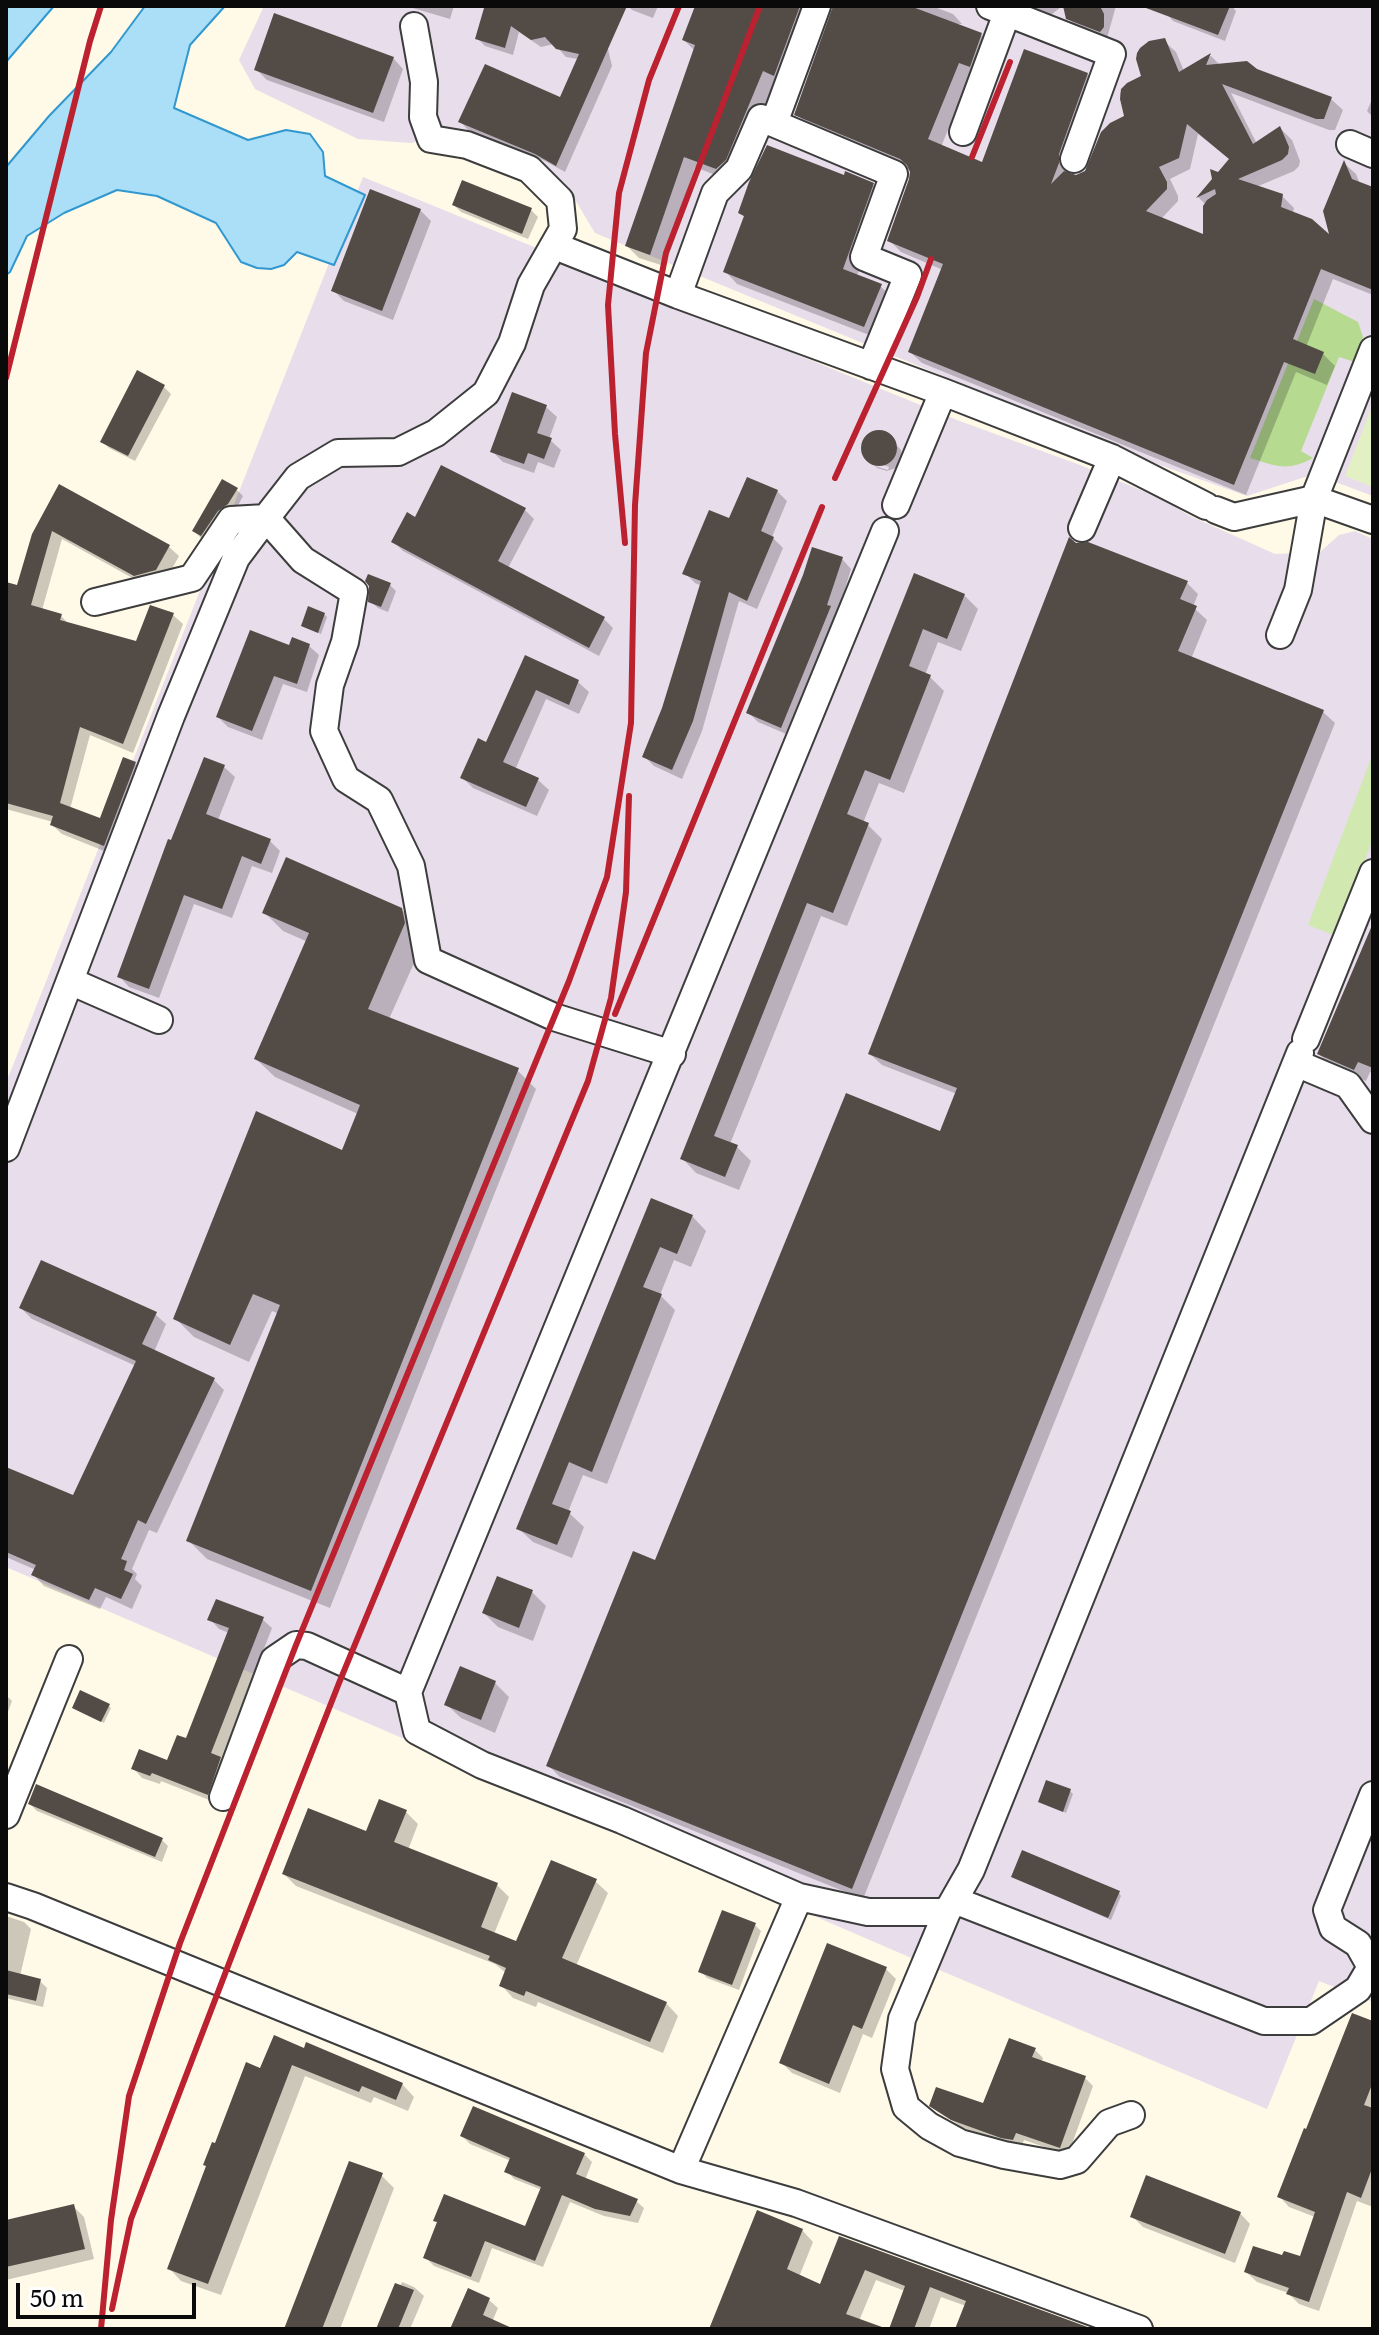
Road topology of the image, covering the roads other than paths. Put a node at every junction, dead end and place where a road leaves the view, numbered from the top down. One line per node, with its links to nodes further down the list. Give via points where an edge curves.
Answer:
1 (817, 6): 4 (street)
2 (998, 10): 5 (street); 6 (street, via 1112,54)
3 (414, 26): 7 (street, via 424,82 423,117 431,139 467,145 529,169 560,200 563,229)
4 (774, 123): 8 (street, via 761,118 739,169 715,193); 10 (street, via 894,174 864,257 908,275)
5 (963, 132)
6 (1074, 159)
7 (555, 246): 8 (street); 15 (street, via 531,285 512,343 486,393 436,433 398,452 338,453 298,477)
8 (678, 295): 10 (street)
9 (1373, 350): 13 (street)
10 (871, 366): 11 (street)
11 (943, 392): 12 (street); 14 (street)
12 (1112, 458): 13 (street, via 1234,517); 17 (street)
13 (1314, 499): 16 (street); 20 (street, via 1298,590)
14 (896, 505)
15 (266, 518): 19 (street, via 231,520 192,578); 22 (street, via 236,558); 25 (street, via 303,560 354,592 324,731 346,779 379,800 411,866 428,960 554,1017)
16 (1373, 520)
17 (1082, 528)
18 (885, 531): 25 (street)
19 (95, 602)
20 (1280, 635)
21 (1373, 873): 24 (street)
22 (70, 981): 23 (street); 27 (street)
23 (159, 1020)
24 (1301, 1052): 26 (street, via 1348,1085); 35 (street, via 971,1870)
25 (672, 1054): 29 (street)
26 (1373, 1120)
27 (6, 1148)
28 (69, 1659): 32 (street)
29 (408, 1692): 31 (street, via 296,1645 274,1660); 34 (street, via 417,1731 482,1765)
30 (1373, 1795): 35 (street, via 1327,1910 1333,1928 1358,1944 1371,1967 1358,1989 1311,2021 1264,2021)
31 (223, 1797)
32 (6, 1815)
33 (6, 1897): 37 (street)
34 (799, 1897): 35 (street, via 868,1912); 37 (street)
35 (951, 1906): 36 (street, via 902,2019 895,2069 906,2107 960,2143 1060,2165 1077,2160 1109,2123)
36 (1131, 2115)
37 (681, 2170): 38 (street, via 796,2203)
38 (1139, 2329)

